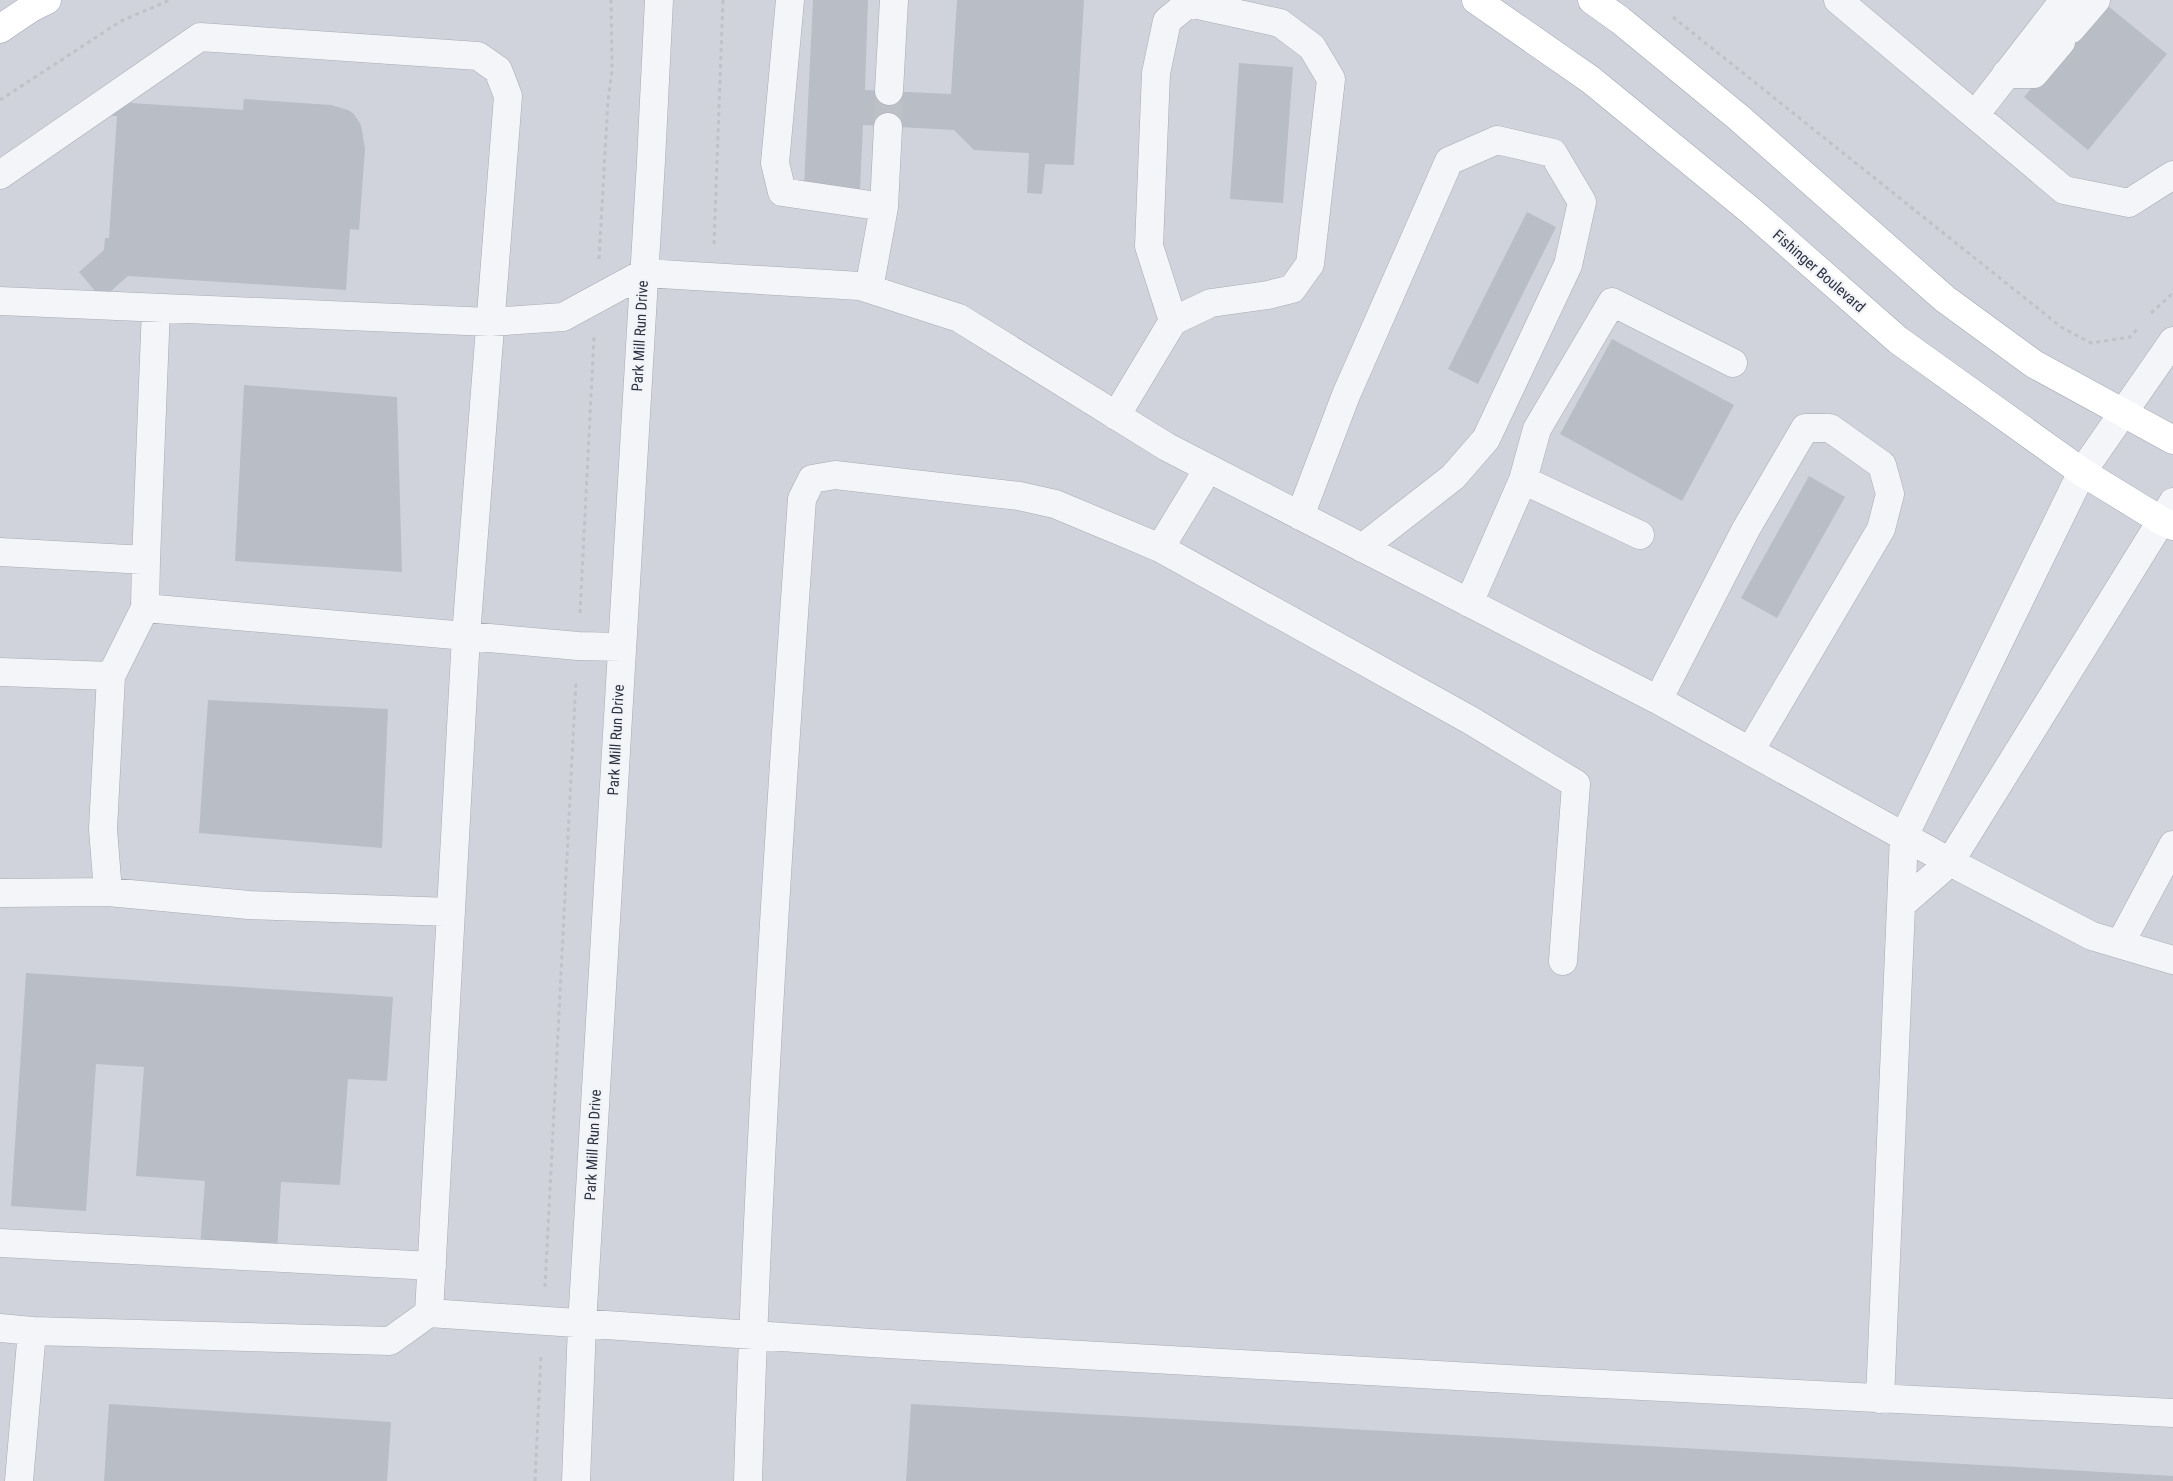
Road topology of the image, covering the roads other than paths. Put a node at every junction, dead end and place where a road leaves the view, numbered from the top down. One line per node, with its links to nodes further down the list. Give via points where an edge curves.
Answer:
1 (47, 0): 10 (main road)
2 (659, 0): 18 (street, Park Mill Run Drive)
3 (790, 0): 17 (street, via 774,164 782,192)
4 (894, 0): 12 (street)
5 (1476, 0): 30 (main road, Fishinger Boulevard, via 1592,80 1751,211 1898,340)
6 (1592, 0): 26 (main road, via 1738,117 1945,299 2034,364)
7 (1838, 0): 13 (street)
8 (2064, 0): 11 (street)
9 (2096, 0): 11 (street, via 2034,74)
10 (0, 29)
11 (2006, 74): 13 (street)
12 (889, 91)
13 (1975, 115): 16 (street, via 2064,190 2129,203)
14 (888, 127): 17 (street)
15 (0, 175): 23 (street, via 200,38 478,56 498,70 508,96)
16 (2173, 175)
17 (884, 207): 19 (street)
18 (644, 273): 19 (street); 23 (street, via 563,317); 42 (street, Park Mill Run Drive)
19 (869, 289): 27 (street, via 959,318)
20 (0, 301): 21 (street)
21 (156, 308): 23 (street); 38 (street)
22 (1173, 321): 22 (street, via 1149,246 1156,73 1167,21 1189,4 1280,23 1312,47 1331,79 1310,264 1292,289 1210,304); 27 (street)
23 (490, 322): 41 (street)
24 (2173, 341): 26 (street)
25 (1733, 363): 31 (street, via 1612,302 1537,429)
26 (2122, 412): 28 (main road); 30 (street)
27 (1116, 416): 29 (street)
28 (2173, 440)
29 (1208, 469): 32 (street); 35 (street)
30 (2082, 472): 33 (main road, Fishinger Boulevard); 47 (street)
31 (1523, 480): 34 (street); 39 (street)
32 (1300, 516): 36 (street); 36 (street, via 1346,395 1449,160 1497,140 1553,153 1582,202 1568,265 1486,439 1453,477)
33 (2169, 516): 49 (street)
34 (1640, 535)
35 (1160, 548): 56 (street, via 1470,720 1576,784); 63 (street, via 1055,504 1019,496 835,475 812,479 808,486 802,499 773,926)
36 (1362, 548): 39 (street)
37 (0, 552): 38 (street)
38 (146, 560): 40 (street)
39 (1468, 603): 45 (street)
40 (145, 608): 41 (street); 44 (street)
41 (466, 636): 42 (street); 53 (street)
42 (622, 647): 60 (street, Park Mill Run Drive)
43 (0, 672): 44 (street)
44 (111, 676): 50 (street, via 103,829)
45 (1658, 700): 46 (street); 46 (street, via 1746,529 1805,428 1830,428 1882,466 1890,494 1881,529)
46 (1750, 751): 47 (street)
47 (1904, 836): 49 (street); 52 (street)
48 (2173, 845): 54 (street)
49 (1950, 862): 52 (street); 54 (street, via 2092,936)
50 (108, 892): 51 (street); 53 (street, via 249,905)
51 (0, 893)
52 (1902, 904): 64 (street)
53 (451, 912): 58 (street)
54 (2120, 944): 55 (street)
55 (2173, 960)
56 (1562, 961)
57 (0, 1243): 58 (street)
58 (432, 1266): 59 (street)
59 (429, 1313): 60 (street); 62 (street, via 390,1342)
60 (582, 1324): 63 (street); 68 (street, Park Mill Run Drive)
61 (0, 1328): 62 (street)
62 (32, 1331): 67 (street)
63 (753, 1334): 64 (street); 69 (street)
64 (1880, 1399): 65 (street)
65 (2173, 1413)
66 (0, 1480): 67 (street)
67 (17, 1481)
68 (576, 1481)
69 (748, 1481)

